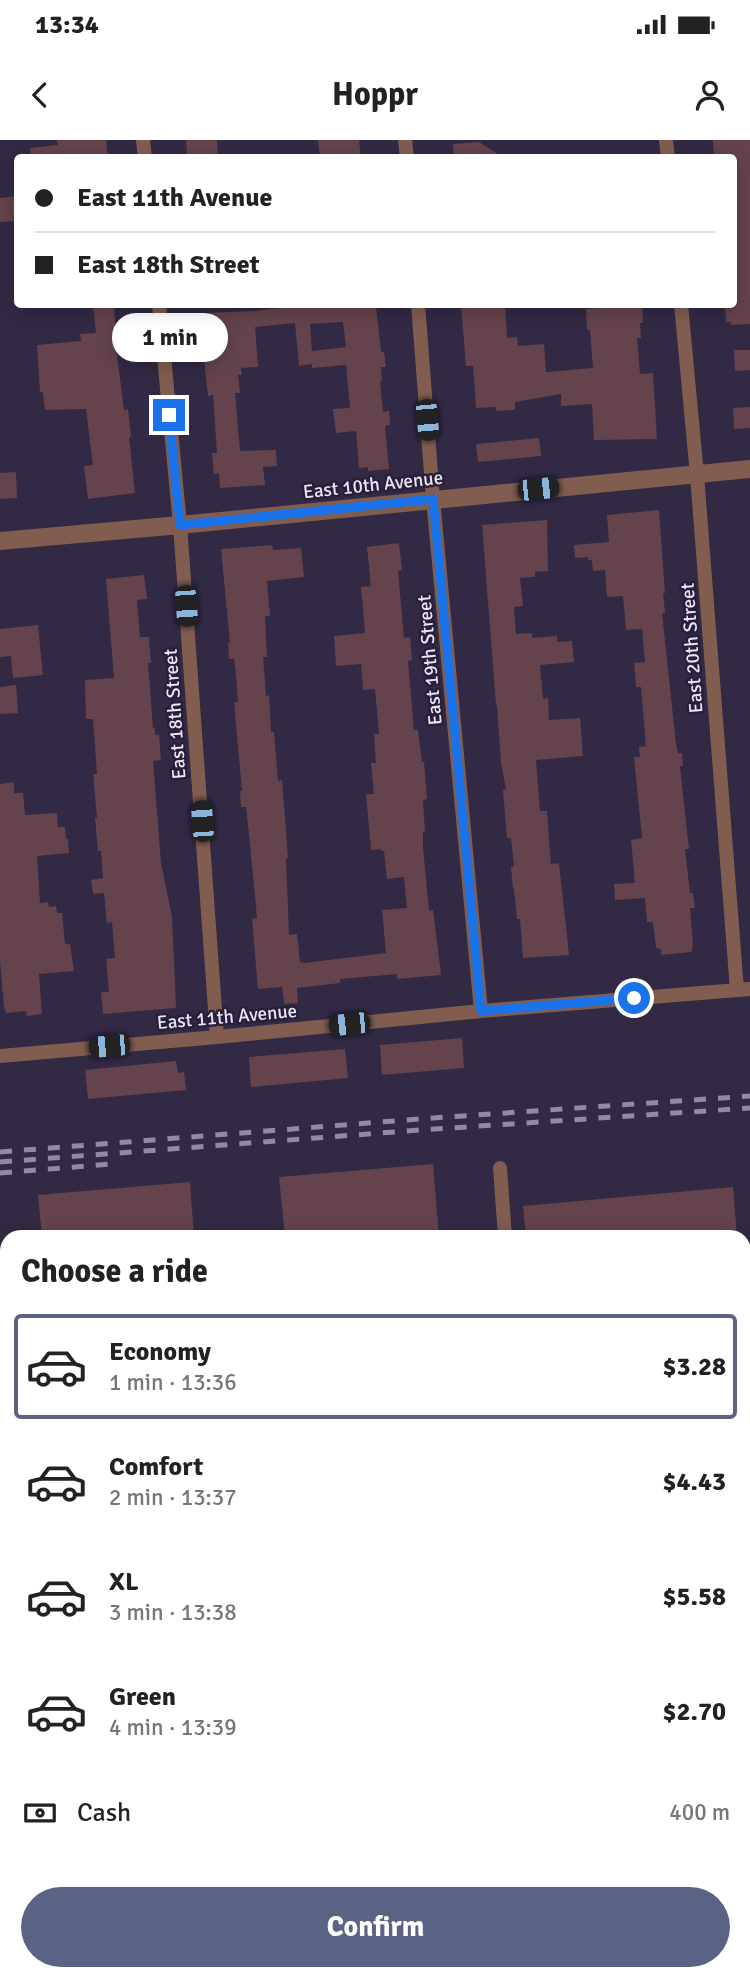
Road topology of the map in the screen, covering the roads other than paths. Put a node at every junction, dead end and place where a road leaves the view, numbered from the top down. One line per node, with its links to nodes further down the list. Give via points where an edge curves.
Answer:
1 (159, 308): 7 (street, East 18th Street)
2 (418, 308): 6 (street, East 19th Street)
3 (681, 308): 5 (street, East 20th Street)
4 (750, 469): 5 (street, East 10th Avenue)
5 (697, 475): 6 (street, East 10th Avenue); 9 (street, East 20th Street)
6 (433, 499): 7 (street, East 10th Avenue); 10 (street, East 19th Street)
7 (180, 525): 8 (street, East 10th Avenue); 11 (street, East 18th Street)
8 (0, 541)
9 (743, 989): 10 (street, East 11th Avenue)
10 (481, 1011): 11 (street, East 11th Avenue)
11 (217, 1037): 12 (street, East 11th Avenue)
12 (0, 1056)
13 (500, 1168): 14 (street)
14 (504, 1230)

